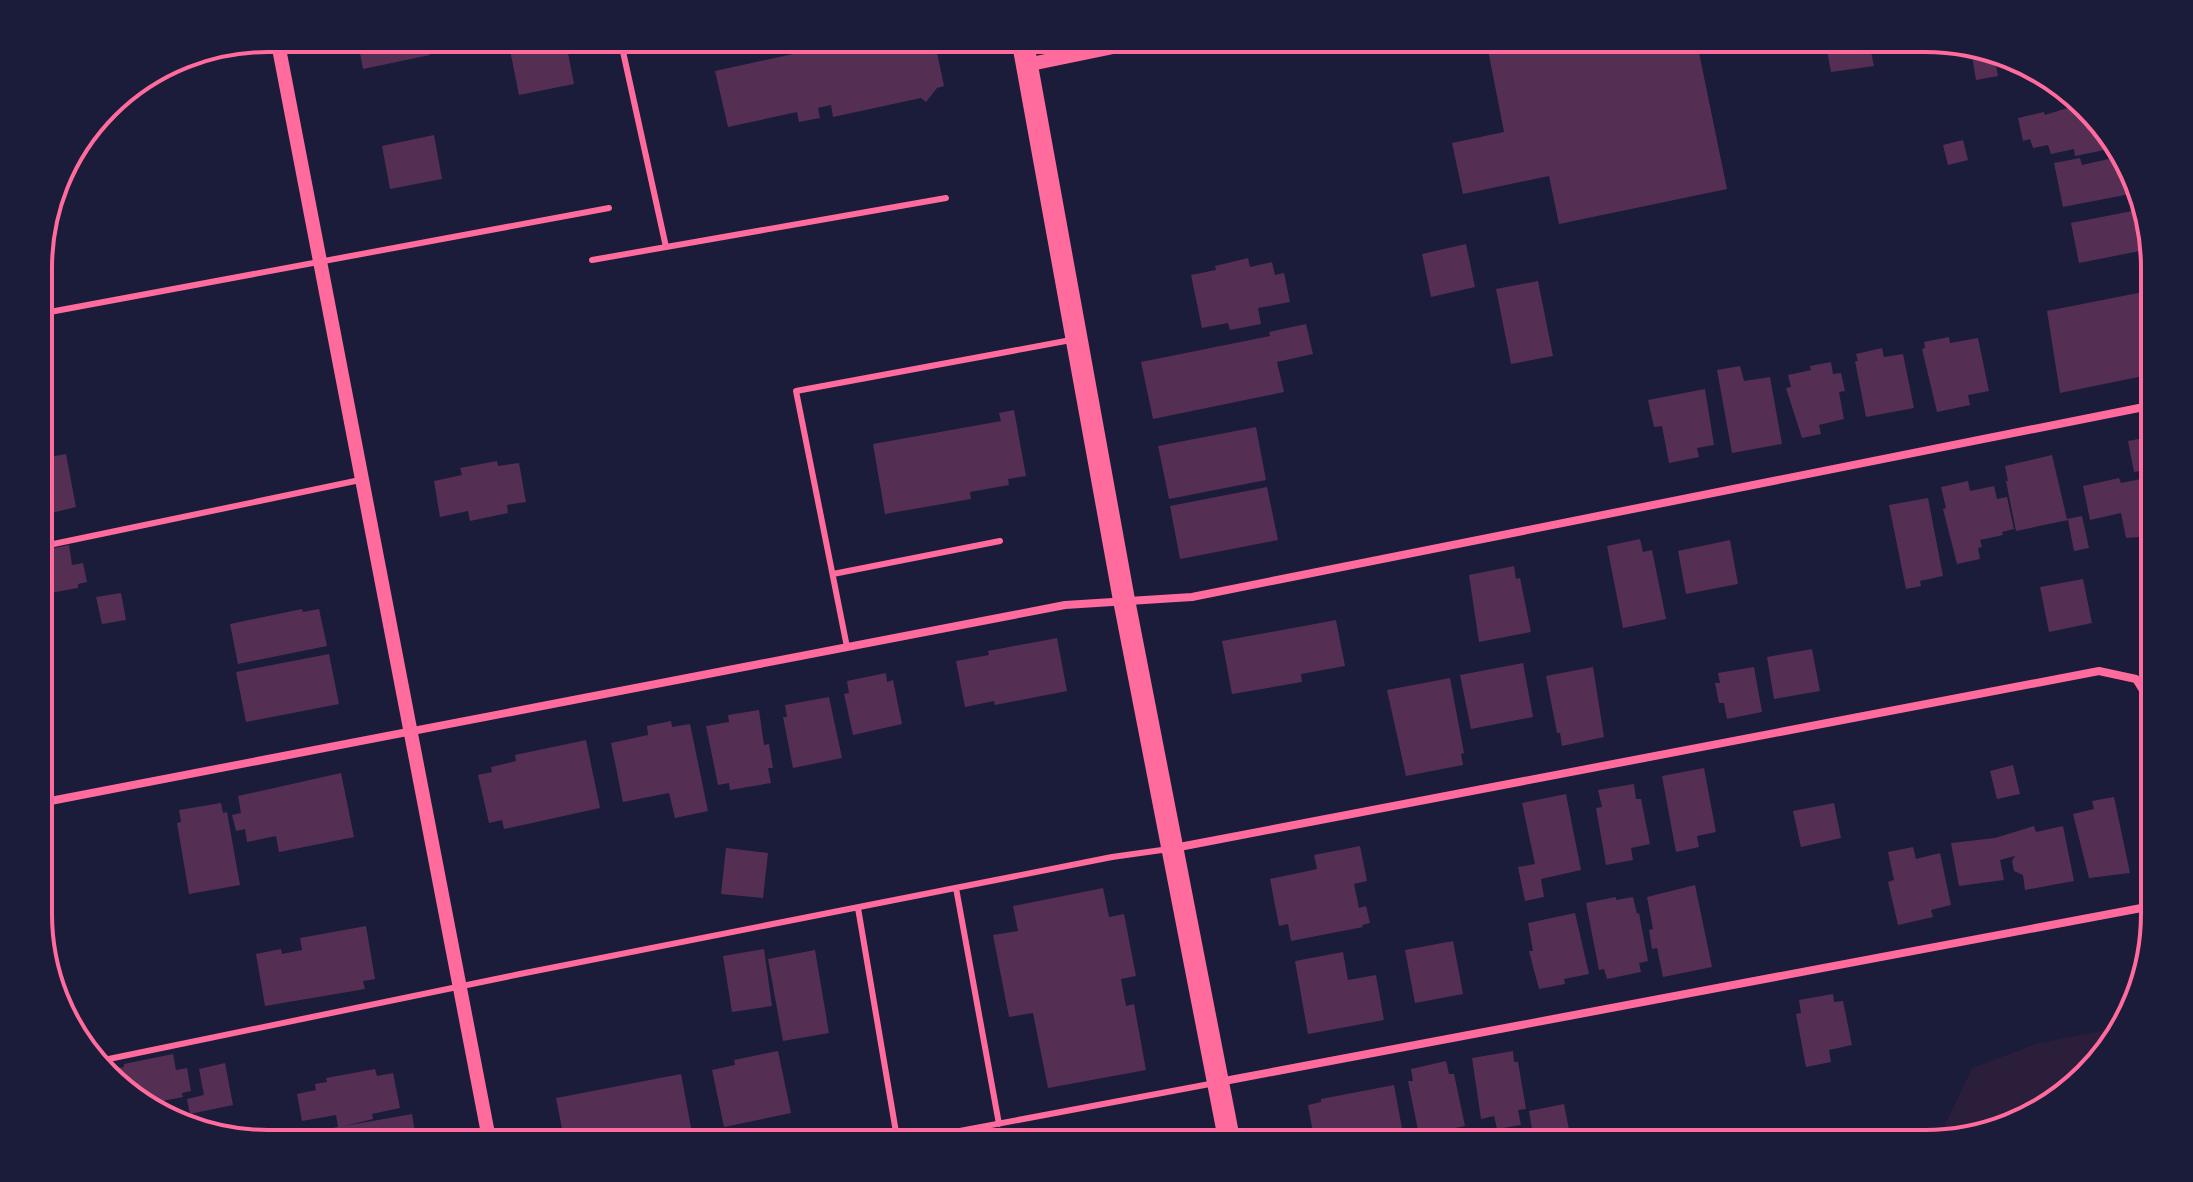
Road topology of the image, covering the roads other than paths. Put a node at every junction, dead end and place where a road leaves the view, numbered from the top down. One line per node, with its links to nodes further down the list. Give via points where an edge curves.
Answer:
1 (280, 52): 10 (street)
2 (623, 52): 8 (lane)
3 (1024, 52): 5 (highway)
4 (1089, 52): 5 (street)
5 (1026, 65): 12 (highway)
6 (946, 198): 8 (lane)
7 (609, 208): 10 (lane)
8 (666, 247): 9 (lane)
9 (592, 260)
10 (321, 261): 11 (lane); 14 (street)
11 (52, 312)
12 (1075, 339): 17 (lane, via 796,391); 18 (highway)
13 (2141, 408): 18 (street, via 1192,597)
14 (364, 480): 16 (lane); 21 (street)
15 (1000, 541): 17 (lane)
16 (52, 544)
17 (833, 574): 19 (lane)
18 (1124, 600): 19 (street, via 1072,603); 23 (highway)
19 (847, 647): 21 (street)
20 (2141, 687): 23 (street, via 2136,679 2099,671)
21 (412, 730): 22 (street); 27 (street)
22 (52, 801)
23 (1173, 849): 24 (lane); 29 (highway)
24 (956, 888): 25 (lane); 30 (lane)
25 (858, 908): 27 (lane); 32 (lane)
26 (2141, 908): 29 (street)
27 (460, 987): 28 (lane); 31 (street)
28 (108, 1059)
29 (1219, 1082): 30 (lane); 34 (highway)
30 (999, 1124): 33 (lane)
31 (487, 1130)
32 (893, 1130)
33 (966, 1130)
34 (1228, 1130)

